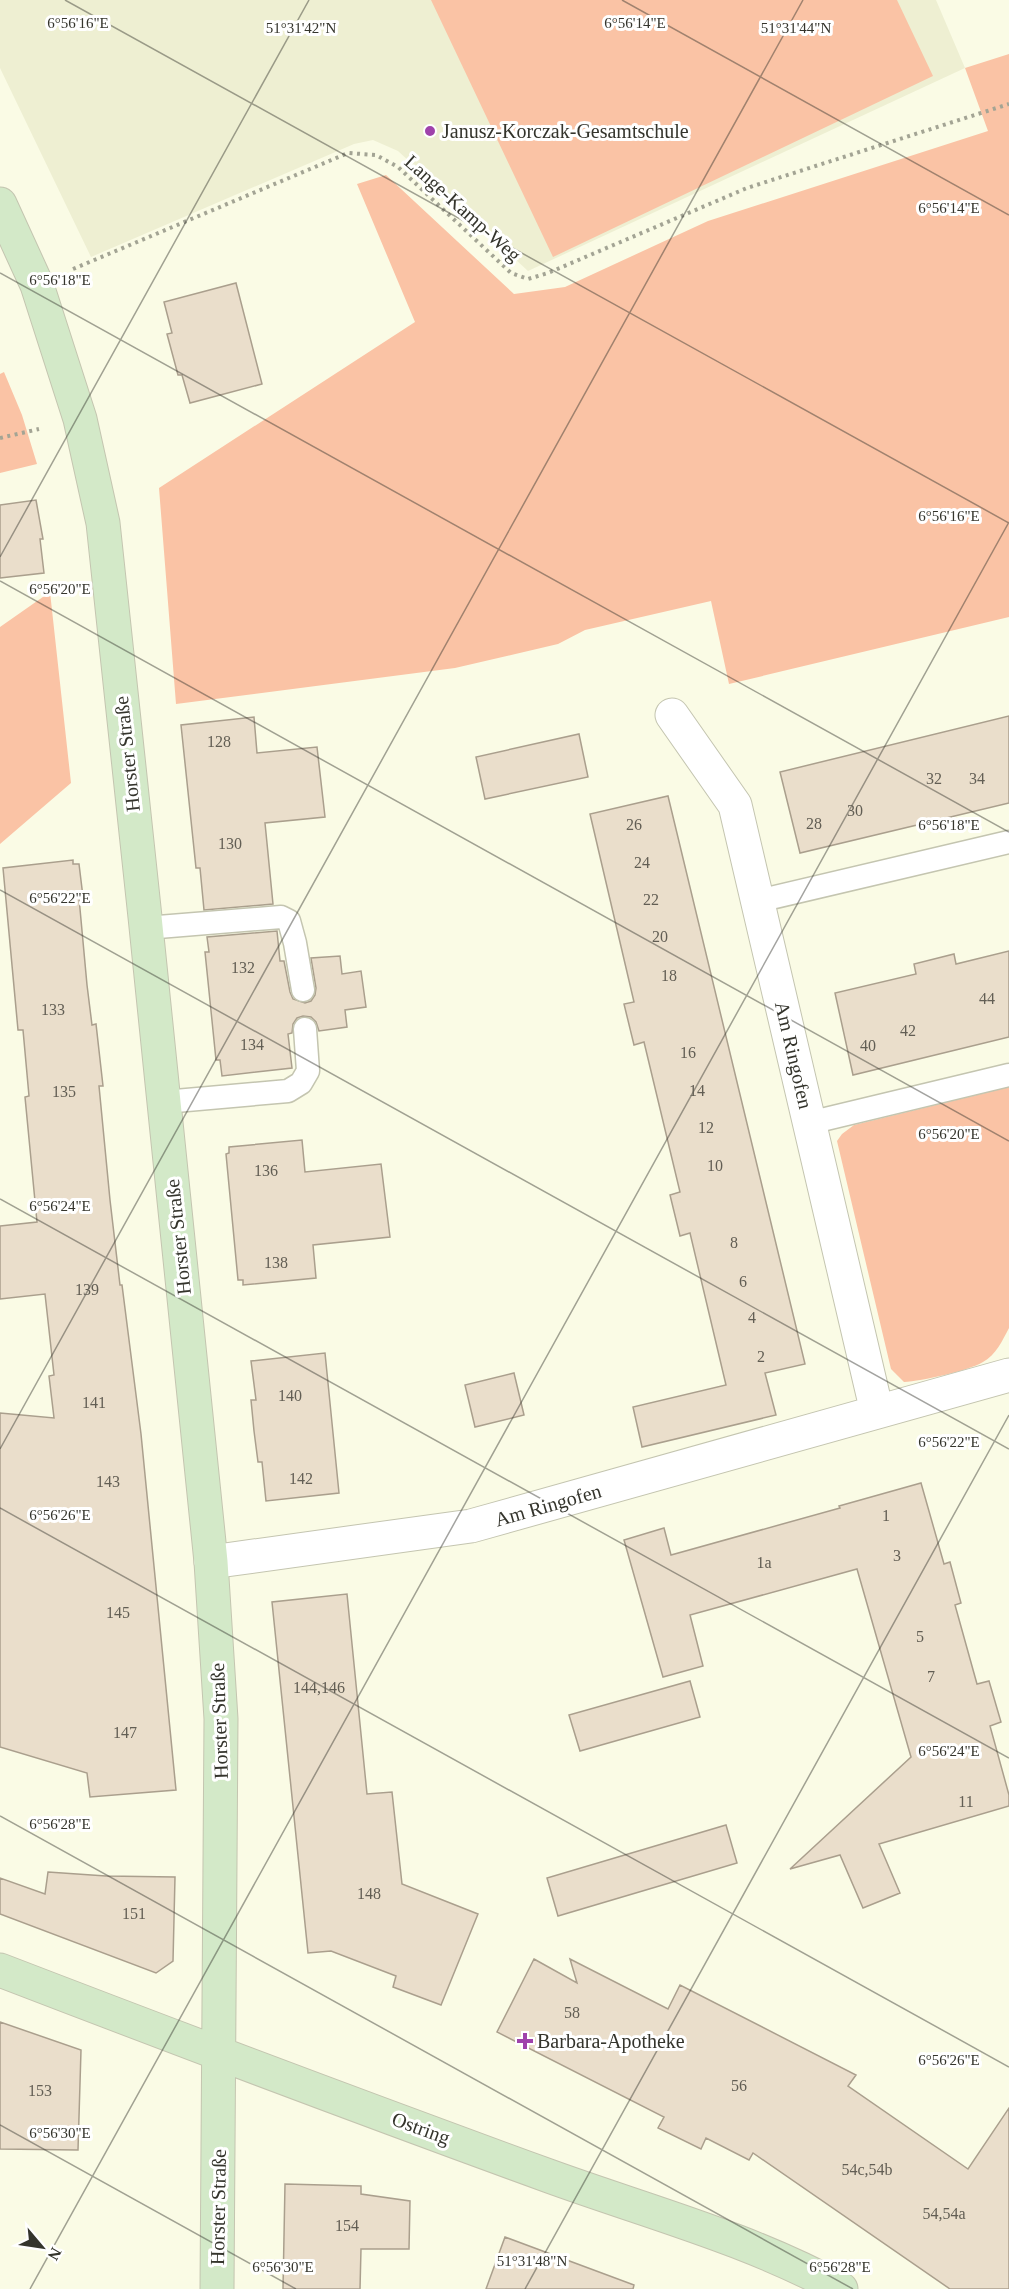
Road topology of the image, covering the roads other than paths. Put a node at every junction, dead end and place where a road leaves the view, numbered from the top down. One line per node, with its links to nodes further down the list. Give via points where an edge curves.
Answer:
1 (0, 204): 5 (main road, Horster Straße, via 37,285 81,419 103,523)
2 (672, 715): 4 (street, Am Ringofen, via 735,805)
3 (1009, 842): 4 (lane)
4 (758, 901): 10 (street, Am Ringofen)
5 (146, 928): 6 (lane, via 281,917 289,921); 9 (main road, Horster Straße)
6 (303, 990)
7 (305, 1029): 9 (lane, via 308,1071 301,1083 288,1091)
8 (1009, 1075): 10 (lane)
9 (164, 1102): 13 (main road, Horster Straße)
10 (809, 1123): 12 (street, Am Ringofen)
11 (1009, 1375): 12 (street, Am Ringofen)
12 (877, 1412): 13 (street, Am Ringofen, via 471,1526)
13 (211, 1562): 15 (main road, Horster Straße, via 221,1719)
14 (0, 1970): 15 (main road, Ostring)
15 (220, 2054): 16 (main road, Horster Straße); 17 (main road, Ostring, via 742,2242)
16 (217, 2289)
17 (841, 2289)

